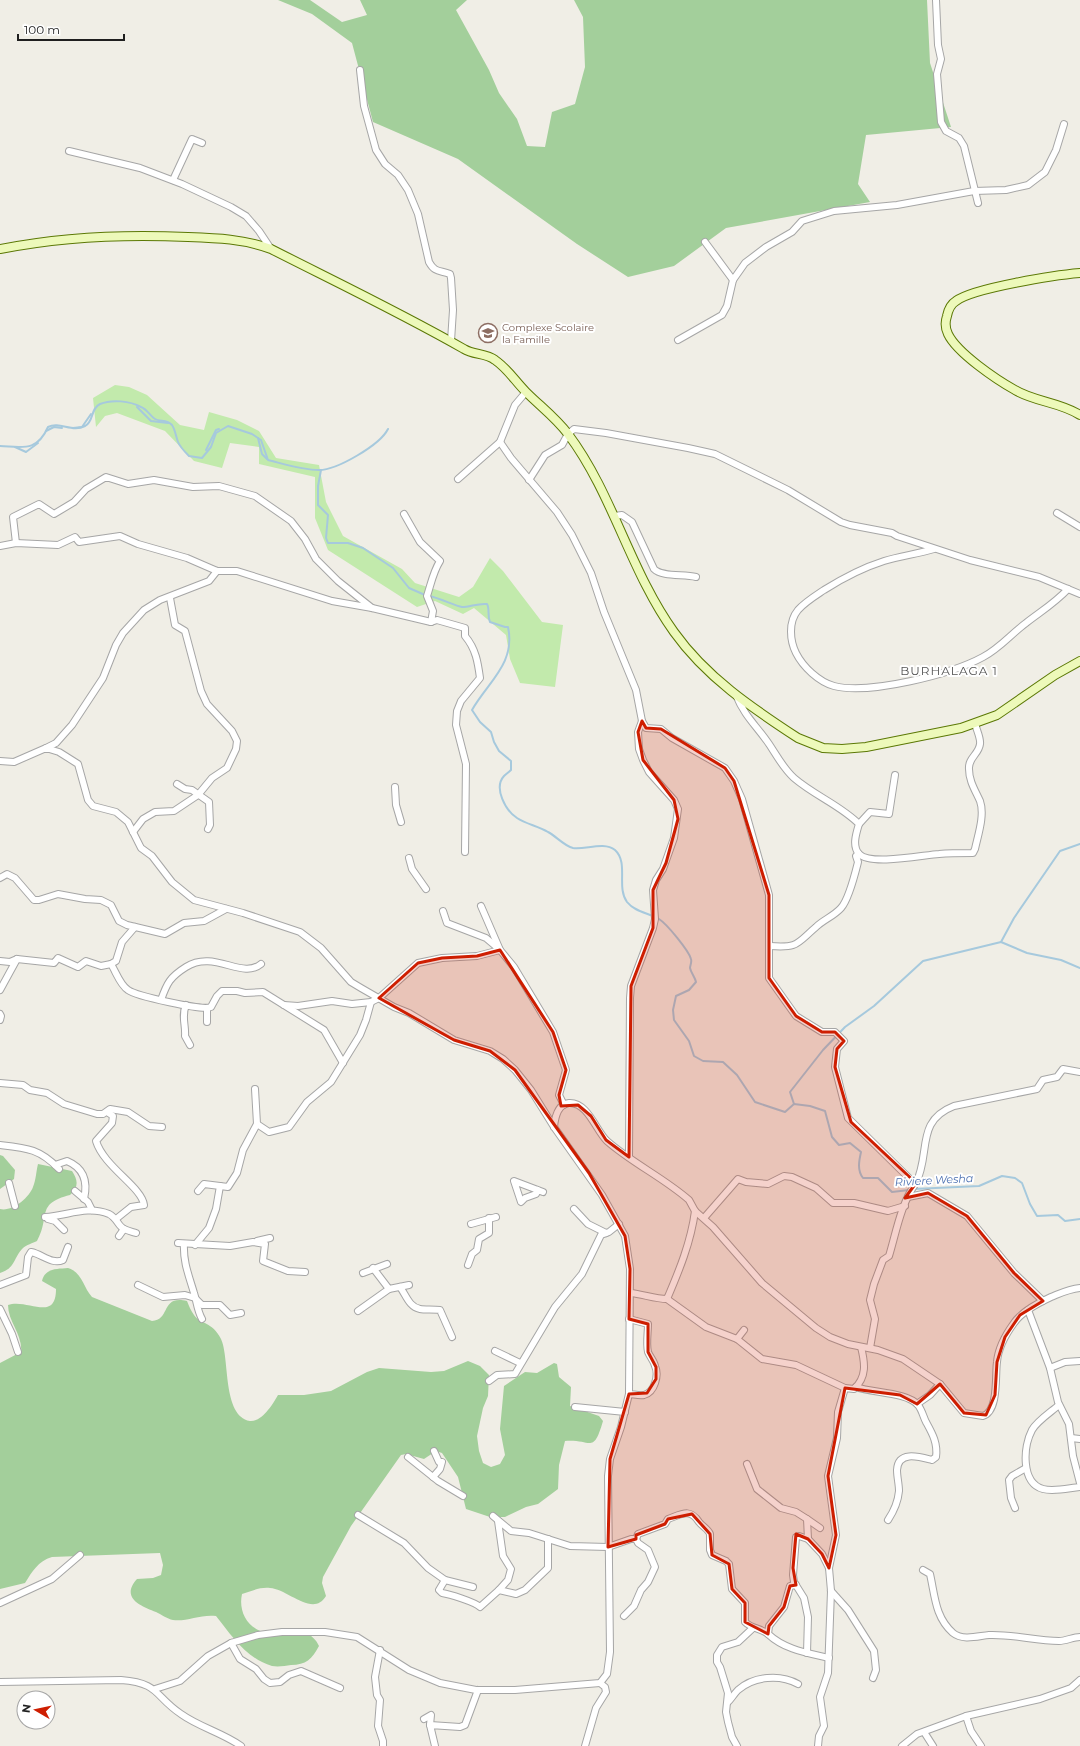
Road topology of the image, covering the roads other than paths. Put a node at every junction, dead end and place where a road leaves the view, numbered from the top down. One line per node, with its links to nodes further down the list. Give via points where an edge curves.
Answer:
1 (936, 0): 7 (street, via 941,59 937,74 941,122 946,131 960,138 964,146)
2 (360, 70): 15 (street, via 364,106 376,150 408,190 418,214 432,268 450,274 453,310)
3 (1064, 124): 7 (street, via 1056,150 1045,172 1028,185 1006,190)
4 (202, 143): 6 (street, via 192,139)
5 (69, 151): 6 (street, via 140,168)
6 (173, 180): 11 (street, via 246,216)
7 (974, 191): 8 (street); 13 (street, via 814,216 802,221 792,232 755,254)
8 (978, 203)
9 (705, 242): 13 (street)
10 (0, 249): 11 (street, via 110,236 156,235 234,239 253,242)
11 (271, 249): 15 (street)
12 (1080, 273): 17 (street, via 1016,283 968,295 955,301 948,310 945,324 955,344 980,367 1008,386 1026,396)
13 (733, 280): 14 (street, via 722,316)
14 (678, 340)
15 (451, 341): 16 (street, via 465,350 493,358 506,367)
16 (526, 392): 18 (street); 19 (street, via 515,405)
17 (1080, 415)
18 (568, 434): 21 (street, via 562,445 545,456); 24 (street); 28 (street, via 574,429 606,432 715,454 788,490 841,522 892,532)
19 (500, 442): 20 (street); 21 (street)
20 (458, 479)
21 (529, 480): 38 (street, via 557,512 591,573 636,690)
22 (1057, 513): 25 (street)
23 (404, 514): 35 (street, via 420,542 440,562 433,572 427,596 432,611)
24 (614, 516): 30 (street, via 622,515 632,522 658,573); 37 (street, via 643,578 674,632 704,667)
25 (1080, 527)
26 (16, 543): 27 (street); 29 (street, via 58,545 75,537 79,542 120,536 187,558); 34 (street, via 13,517 39,504 54,514 74,502 86,489 106,478 128,484 154,480 192,487 227,487 254,496 291,521 316,558 338,581)
27 (0, 546)
28 (934, 550): 31 (street, via 1039,577); 31 (street, via 885,561 846,576 809,600 797,611 792,622 792,643 804,665 823,682 833,686 859,688 928,677 957,669 993,651 1026,622 1056,602)
29 (216, 571): 33 (street, via 209,581); 34 (street, via 237,571 325,600)
30 (696, 577)
31 (1068, 589): 32 (street)
32 (1080, 594)
33 (170, 598): 40 (street, via 160,600 144,610 123,633 102,678 72,725 56,742); 45 (street, via 175,624 185,631 196,676 207,704 232,731 237,741 236,750 227,768 212,778)
34 (372, 608): 35 (street)
35 (431, 622): 50 (street, via 437,620 465,628 465,636 478,659 480,678 461,701 456,725 466,764)
36 (1080, 660): 39 (street, via 1055,674 997,715)
37 (736, 696): 39 (street, via 798,738 823,748 866,747); 47 (street, via 746,717 769,744 783,767)
38 (642, 721): 59 (street, via 646,728 661,729 725,768 734,781 742,799 767,883); 86 (street, via 638,732 641,754 649,772 674,800 678,809 678,819 666,863 653,890 654,919 637,975 631,986)
39 (975, 723): 51 (street, via 980,743 978,752 970,760 968,768 973,790 980,801 982,817 973,853 896,860 864,857)
40 (46, 748): 41 (street, via 14,762); 49 (street, via 59,752 78,764 88,800 93,806 116,812 128,822)
41 (0, 760)
42 (895, 775): 47 (street, via 889,814 870,812)
43 (177, 784): 45 (street)
44 (395, 787): 46 (street, via 396,805)
45 (198, 794): 48 (street, via 209,802); 49 (street, via 174,810 155,812 143,819)
46 (402, 822)
47 (859, 824): 51 (street, via 855,845)
48 (208, 829)
49 (133, 832): 56 (street, via 141,848 152,856 185,894 200,903)
50 (465, 852)
51 (859, 854): 59 (street, via 856,856 858,862 846,901 841,908 815,927 800,943 792,946)
52 (409, 858): 54 (street, via 412,869)
53 (0, 878): 58 (street, via 7,874 15,878 34,900 58,894 105,901 111,905 119,920)
54 (426, 889)
55 (481, 906): 60 (street)
56 (226, 909): 58 (street, via 204,921 184,923 165,934); 66 (street, via 300,932 322,948 351,982)
57 (443, 911): 60 (street, via 447,923 486,938)
58 (135, 927): 63 (street, via 122,942 116,961)
59 (770, 946): 88 (street, via 769,978 796,1016 822,1032 834,1032 844,1041 837,1049 835,1067 848,1118)
60 (500, 950): 66 (street, via 477,956 442,958 418,963); 80 (street, via 514,967 553,1032 566,1070 559,1095)
61 (17, 959): 62 (street, via 10,962); 63 (street, via 54,963 58,958 78,967 86,961 101,966); 65 (street)
62 (0, 961)
63 (112, 964): 67 (street, via 127,990)
64 (262, 964): 67 (street, via 248,970 207,960 194,962 171,978)
65 (0, 990)
66 (379, 998): 68 (street); 84 (street, via 454,1040 490,1051 503,1059 531,1090)
67 (161, 1000): 69 (street)
68 (371, 1002): 70 (street, via 352,1004 332,1001 298,1006); 76 (street, via 360,1035)
69 (186, 1005): 71 (street); 75 (street, via 183,1014 185,1036)
70 (283, 1005): 71 (street, via 263,992 226,991 220,992); 76 (street, via 324,1030)
71 (207, 1009): 74 (street)
72 (0, 1014): 73 (street)
73 (0, 1020)
74 (207, 1022)
75 (190, 1045)
76 (343, 1063): 82 (street, via 331,1082 307,1102 289,1127 269,1132)
77 (1080, 1072): 88 (street, via 1063,1069 1057,1077 1043,1080 1037,1090 954,1106 942,1111 927,1132 921,1172)
78 (0, 1083): 81 (street, via 23,1085 30,1090 47,1093 64,1104 97,1114)
79 (255, 1088): 82 (street)
80 (564, 1105): 84 (street, via 558,1111); 86 (street, via 578,1105 591,1116 606,1140)
81 (107, 1112): 83 (street, via 110,1109 128,1112 148,1126); 102 (street, via 113,1116 112,1123 96,1142 98,1148 112,1168 144,1195 144,1205 131,1207)
82 (257, 1124): 89 (street, via 228,1187)
83 (162, 1127)
84 (554, 1127): 104 (street, via 589,1173)
85 (0, 1145): 93 (street, via 32,1149 57,1167 68,1161 76,1165 87,1185)
86 (629, 1157): 98 (street, via 683,1195)
87 (9, 1183): 94 (street)
88 (916, 1183): 92 (street)
89 (220, 1186): 91 (street, via 204,1184); 112 (street, via 209,1228)
90 (75, 1191): 93 (street)
91 (198, 1191)
92 (908, 1197): 95 (street); 128 (street, via 928,1193 967,1216 1014,1273)
93 (84, 1199): 97 (street)
94 (15, 1206)
95 (905, 1206): 101 (street, via 888,1211 854,1203 833,1203 816,1188 784,1176 768,1184 738,1179); 139 (street, via 889,1256 883,1260 870,1300 875,1319)
96 (574, 1209): 108 (street, via 588,1224)
97 (92, 1210): 102 (street, via 109,1214); 106 (street, via 45,1218 55,1221)
98 (695, 1211): 101 (street); 127 (street, via 681,1266)
99 (496, 1217): 100 (street)
100 (489, 1218): 103 (street); 115 (street, via 489,1233 479,1239 477,1250 472,1254)
101 (704, 1218): 138 (street, via 776,1296 830,1337)
102 (116, 1219): 105 (street)
103 (471, 1224)
104 (619, 1224): 108 (street); 125 (street, via 628,1249)
105 (124, 1229): 107 (street); 109 (street)
106 (64, 1230)
107 (136, 1233)
108 (606, 1233): 143 (street, via 601,1236 582,1274 556,1307)
109 (119, 1236)
110 (270, 1238): 111 (street)
111 (253, 1242): 112 (street, via 230,1246); 117 (street, via 265,1244 263,1264 288,1271)
112 (195, 1245): 126 (street, via 181,1244 186,1272)
113 (68, 1248): 119 (street, via 63,1260 58,1262 31,1252 26,1274)
114 (387, 1264): 116 (street)
115 (468, 1265)
116 (373, 1268): 118 (street); 124 (street)
117 (305, 1272)
118 (363, 1273)
119 (0, 1285)
120 (138, 1285): 126 (street, via 163,1298 185,1295)
121 (410, 1285): 122 (street)
122 (400, 1287): 124 (street); 136 (street, via 413,1306 440,1310)
123 (1080, 1288): 128 (street, via 1071,1288)
124 (389, 1289): 131 (street)
125 (630, 1293): 127 (street); 134 (street)
126 (195, 1298): 132 (street, via 202,1305 220,1305 230,1315); 133 (street, via 196,1308)
127 (667, 1299): 137 (street, via 706,1327)
128 (1043, 1301): 130 (street)
129 (0, 1310): 141 (street)
130 (1028, 1310): 144 (street); 146 (street, via 1014,1323 1001,1348 997,1362 995,1395 986,1415 964,1413)
131 (358, 1311)
132 (241, 1313)
133 (202, 1319)
134 (629, 1319): 149 (street); 149 (street, via 648,1324 648,1352 656,1367 656,1379 653,1388 647,1393)
135 (744, 1330): 137 (street)
136 (452, 1337)
137 (737, 1339): 148 (street, via 762,1359 796,1365)
138 (861, 1347): 139 (street); 147 (street, via 865,1368 860,1384)
139 (870, 1348): 146 (street, via 903,1359)
140 (495, 1350): 143 (street)
141 (18, 1352)
142 (1080, 1361): 144 (street, via 1065,1362)
143 (520, 1363): 145 (street, via 515,1374 497,1375)
144 (1050, 1368): 151 (street)
145 (489, 1381)
146 (940, 1384): 150 (street)
147 (856, 1387): 148 (street); 150 (street, via 900,1395)
148 (845, 1388): 176 (street, via 838,1412 837,1438 828,1476 836,1535)
149 (629, 1394): 153 (street)
150 (917, 1404): 168 (street, via 932,1432 936,1457 932,1460 912,1456 901,1459 897,1468 898,1498)
151 (1059, 1405): 154 (street, via 1069,1424); 159 (street, via 1032,1429 1027,1444)
152 (575, 1407): 153 (street)
153 (625, 1412): 174 (street, via 610,1459)
154 (1071, 1438): 155 (street); 161 (street)
155 (1080, 1439)
156 (434, 1451): 160 (street, via 439,1462 442,1462)
157 (408, 1457): 160 (street)
158 (747, 1464): 167 (street, via 758,1489 781,1508 796,1512)
159 (1026, 1468): 162 (street, via 1034,1484 1042,1489); 164 (street, via 1009,1480)
160 (433, 1477): 163 (street)
161 (1080, 1483)
162 (1080, 1487)
163 (463, 1496)
164 (1015, 1508)
165 (358, 1515): 178 (street, via 404,1543 428,1568)
166 (493, 1516): 169 (street)
167 (807, 1519): 170 (street); 173 (street)
168 (888, 1520)
169 (498, 1521): 171 (street, via 511,1530); 181 (street, via 503,1556 511,1569 508,1580)
170 (820, 1528)
171 (548, 1539): 174 (street, via 570,1546); 181 (street, via 548,1568 543,1574 525,1590 516,1594)
172 (636, 1539): 174 (street); 184 (street, via 648,1550 655,1567 634,1606); 185 (street, via 638,1534 665,1524 668,1519 675,1516 687,1513 697,1517 710,1534 712,1555 729,1564 732,1589 745,1603 745,1622)
173 (808, 1539): 176 (street, via 822,1554); 179 (street, via 799,1536 795,1541 793,1576)
174 (608, 1547): 195 (street, via 610,1652 607,1674)
175 (80, 1555): 183 (street, via 52,1579)
176 (828, 1568): 182 (street)
177 (923, 1570): 187 (street, via 930,1574 938,1612 958,1636 1014,1636 1061,1641)
178 (445, 1580): 180 (street); 181 (street, via 439,1590 442,1593 464,1601 469,1600 480,1607)
179 (796, 1585): 186 (street, via 790,1586 784,1607 769,1626); 190 (street, via 804,1598 808,1617)
180 (473, 1587)
181 (499, 1590)
182 (831, 1591): 191 (street); 192 (street, via 848,1610 874,1651 876,1670)
183 (0, 1603)
184 (624, 1616)
185 (754, 1628): 186 (street, via 764,1630); 200 (street, via 738,1642 722,1647 717,1655 728,1693)
186 (768, 1634): 190 (street, via 777,1642)
187 (1080, 1637)
188 (231, 1644): 189 (street, via 258,1635 325,1632 357,1637); 197 (street, via 240,1659 256,1669 270,1683 280,1682 301,1671); 198 (street, via 208,1656 180,1681)
189 (380, 1650): 199 (street, via 409,1670 440,1683); 206 (street, via 375,1678 380,1700 378,1726)
190 (807, 1653): 191 (street)
191 (829, 1658): 210 (street, via 828,1672 820,1697 824,1726)
192 (873, 1678)
193 (1080, 1680): 201 (street, via 1071,1688 1040,1699)
194 (0, 1682): 198 (street, via 121,1680 139,1681)
195 (600, 1683): 199 (street, via 515,1690); 208 (street, via 606,1692 596,1708)
196 (798, 1684): 200 (street, via 782,1678 760,1679 738,1690)
197 (340, 1688)
198 (154, 1689): 205 (street, via 180,1714)
199 (478, 1690): 203 (street, via 465,1725)
200 (728, 1702): 209 (street, via 726,1712)
201 (966, 1716): 204 (street); 213 (street, via 971,1732)
202 (424, 1719): 203 (street, via 431,1714)
203 (430, 1725): 207 (street)
204 (924, 1732): 211 (street, via 917,1734); 212 (street)
205 (241, 1746)
206 (383, 1746)
207 (436, 1746)
208 (585, 1746)
209 (737, 1746)
210 (818, 1746)
211 (902, 1746)
212 (933, 1746)
213 (981, 1746)

